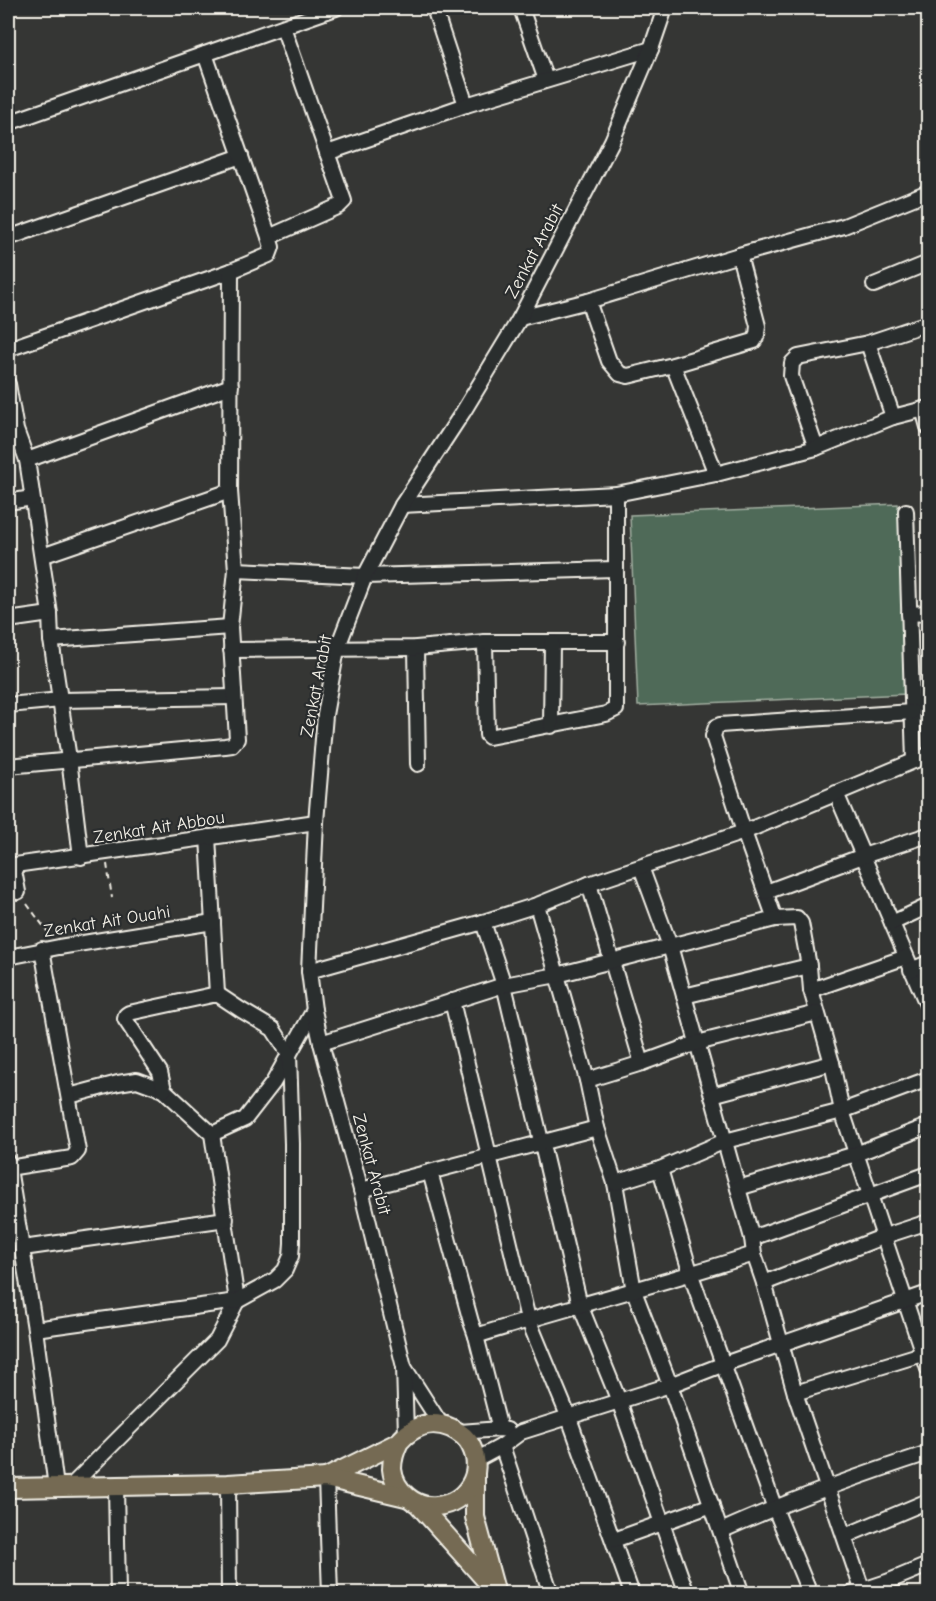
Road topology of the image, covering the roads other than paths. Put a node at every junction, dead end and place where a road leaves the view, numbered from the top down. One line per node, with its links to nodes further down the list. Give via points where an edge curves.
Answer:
1 (336, 8): 5 (street)
2 (434, 8): 10 (street)
3 (521, 8): 9 (street)
4 (665, 8): 7 (street, Zenkat Arabit)
5 (300, 13): 6 (street)
6 (283, 27): 8 (street); 12 (street)
7 (651, 49): 9 (street); 22 (street, Zenkat Arabit, via 612,141)
8 (205, 54): 11 (street); 13 (street)
9 (546, 80): 10 (street)
10 (466, 105): 12 (street)
11 (8, 123)
12 (327, 153): 16 (street, via 344,197 342,204)
13 (241, 156): 15 (street); 16 (street)
14 (928, 192): 17 (street, via 844,226)
15 (8, 237)
16 (269, 237): 19 (street, via 269,255)
17 (739, 255): 21 (street); 26 (street, via 758,326 754,341)
18 (928, 263): 20 (street)
19 (231, 272): 25 (street); 28 (street)
20 (874, 285)
21 (588, 301): 22 (street); 26 (street, via 609,361 620,374 628,376)
22 (520, 318): 40 (street, Zenkat Arabit)
23 (928, 323): 24 (street)
24 (868, 343): 30 (street); 33 (street, via 798,357 792,363 791,376)
25 (8, 350)
26 (673, 365): 35 (street)
27 (8, 384): 32 (street)
28 (231, 386): 34 (street); 36 (street)
29 (926, 408): 30 (street); 31 (street)
30 (893, 417): 33 (street)
31 (928, 427)
32 (12, 431): 34 (street)
33 (816, 448): 35 (street)
34 (27, 460): 38 (street)
35 (716, 474): 37 (street)
36 (230, 491): 42 (street); 44 (street)
37 (616, 494): 40 (street); 43 (street)
38 (32, 498): 39 (street); 42 (street)
39 (8, 502)
40 (402, 505): 45 (street, Zenkat Arabit)
41 (906, 511): 47 (street)
42 (42, 556): 46 (street)
43 (615, 569): 45 (street); 54 (street)
44 (236, 570): 45 (street); 50 (street)
45 (365, 576): 56 (street, Zenkat Arabit)
46 (50, 614): 49 (street); 51 (street)
47 (909, 614): 48 (street); 61 (street)
48 (928, 614)
49 (8, 620)
50 (230, 627): 51 (street); 57 (street)
51 (51, 640): 59 (street)
52 (485, 642): 53 (street); 55 (street); 62 (street, via 487,735 493,738)
53 (552, 642): 54 (street); 62 (street)
54 (617, 642): 62 (street, via 616,709)
55 (416, 648): 56 (street); 66 (street)
56 (338, 649): 57 (street); 69 (street, Zenkat Arabit, via 325,716)
57 (231, 650): 58 (street)
58 (234, 697): 59 (street); 64 (street, via 237,739 232,745)
59 (61, 700): 60 (street); 64 (street)
60 (8, 705)
61 (912, 712): 65 (street); 70 (street, via 716,727 713,736)
62 (551, 726)
63 (928, 755): 65 (street)
64 (69, 759): 67 (street); 74 (street)
65 (914, 760): 68 (street)
66 (418, 764)
67 (8, 766)
68 (836, 794): 70 (street); 73 (street)
69 (316, 822): 72 (street, Zenkat Ait Abbou); 93 (street, Zenkat Arabit)
70 (744, 832): 76 (street); 79 (street)
71 (928, 835): 73 (street)
72 (208, 837): 74 (street, Zenkat Ait Abbou); 83 (street)
73 (863, 856): 79 (street); 85 (street)
74 (81, 857): 75 (street, Zenkat Ait Abbou)
75 (10, 866): 78 (street)
76 (641, 867): 77 (street); 86 (street)
77 (589, 884): 80 (street); 89 (street)
78 (18, 892)
79 (766, 892): 82 (street)
80 (537, 905): 84 (street); 94 (street)
81 (928, 906): 85 (street)
82 (775, 919): 86 (street); 92 (street, via 800,920)
83 (213, 922): 87 (street, Zenkat Ait Ouahi); 97 (street)
84 (483, 922): 93 (street); 95 (street)
85 (892, 923): 91 (street)
86 (670, 946): 89 (street); 98 (street)
87 (42, 950): 88 (street, Zenkat Ait Ouahi); 112 (street)
88 (8, 957)
89 (612, 960): 94 (street); 106 (street)
90 (928, 963): 91 (street)
91 (909, 964): 96 (street); 100 (street)
92 (809, 966): 96 (street); 98 (street)
93 (309, 971): 101 (street, Zenkat Arabit)
94 (557, 975): 95 (street); 109 (street)
95 (504, 985): 99 (street); 118 (street)
96 (811, 990): 102 (street)
97 (217, 993): 105 (street, via 273,1029); 110 (street, via 126,1015 128,1026 160,1072)
98 (684, 996): 104 (street)
99 (452, 1000): 103 (street); 120 (street)
100 (928, 1007)
101 (314, 1010): 103 (street, Zenkat Arabit); 105 (street)
102 (817, 1013): 104 (street); 107 (street)
103 (321, 1043): 127 (street, Zenkat Arabit)
104 (697, 1043): 106 (street); 111 (street)
105 (289, 1054): 116 (street, via 273,1083 245,1119); 139 (street, via 291,1256 275,1280)
106 (642, 1063): 109 (street)
107 (832, 1063): 111 (street); 113 (street)
108 (928, 1079): 113 (street)
109 (587, 1080): 115 (street)
110 (164, 1090): 112 (street, via 137,1080); 116 (street)
111 (712, 1095): 117 (street)
112 (69, 1096): 121 (street, via 78,1151 75,1156)
113 (842, 1111): 117 (street); 119 (street)
114 (928, 1126): 119 (street)
115 (597, 1128): 118 (street); 125 (street)
116 (212, 1134): 129 (street)
117 (725, 1141): 122 (street); 126 (street)
118 (540, 1144): 120 (street); 141 (street)
119 (856, 1154): 126 (street); 128 (street)
120 (489, 1157): 123 (street); 142 (street)
121 (8, 1166): 133 (street)
122 (660, 1169): 125 (street); 135 (street)
123 (430, 1172): 127 (street); 144 (street)
124 (928, 1174): 128 (street)
125 (615, 1183): 137 (street)
126 (738, 1188): 132 (street)
127 (361, 1190): 148 (street, Zenkat Arabit)
128 (871, 1195): 131 (street); 132 (street)
129 (226, 1219): 133 (street); 139 (street)
130 (928, 1222): 131 (street)
131 (885, 1236): 136 (street); 140 (street)
132 (752, 1238): 134 (street)
133 (23, 1248): 143 (street)
134 (754, 1254): 135 (street); 136 (street)
135 (690, 1275): 137 (street); 147 (street)
136 (764, 1283): 145 (street)
137 (634, 1291): 141 (street); 150 (street)
138 (928, 1293): 140 (street)
139 (237, 1301): 143 (street); 164 (street, via 211,1347)
140 (905, 1302): 145 (street); 146 (street)
141 (580, 1305): 142 (street); 152 (street)
142 (528, 1319): 144 (street); 153 (street)
143 (36, 1329): 164 (street)
144 (476, 1336): 155 (street)
145 (782, 1344): 147 (street); 151 (street)
146 (922, 1354): 149 (street); 151 (street)
147 (724, 1364): 150 (street); 171 (street)
148 (404, 1367): 154 (street); 158 (street)
149 (928, 1369)
150 (670, 1385): 152 (street); 170 (street)
151 (795, 1393): 166 (street)
152 (619, 1401): 153 (street); 172 (street)
153 (569, 1418): 157 (street); 175 (street)
154 (440, 1424): 156 (main road); 158 (main road, via 416,1427)
155 (500, 1429): 156 (street); 157 (street)
156 (460, 1432): 161 (main road, via 471,1445)
157 (521, 1432): 159 (street)
158 (402, 1438): 162 (main road); 168 (main road, via 394,1452 392,1468 397,1484)
159 (502, 1446): 161 (street); 182 (street)
160 (928, 1453): 166 (street)
161 (475, 1468): 168 (main road, via 469,1488 459,1499 432,1507); 178 (main road, via 475,1517)
162 (326, 1478): 163 (main road); 168 (main road); 181 (street)
163 (228, 1484): 165 (main road); 180 (street)
164 (64, 1486): 165 (main road); 167 (main road)
165 (116, 1486): 179 (street)
166 (826, 1487): 171 (street); 174 (street)
167 (8, 1488)
168 (412, 1500): 178 (main road)
169 (928, 1502): 174 (street)
170 (712, 1504): 172 (street); 173 (street)
171 (774, 1506): 173 (street); 186 (street)
172 (662, 1522): 175 (street); 184 (street)
173 (722, 1531): 185 (street)
174 (845, 1536): 177 (street)
175 (614, 1539): 183 (street)
176 (928, 1565): 177 (street)
177 (857, 1591)
178 (495, 1592)
179 (118, 1593)
180 (229, 1593)
181 (330, 1593)
182 (551, 1593)
183 (632, 1593)
184 (687, 1593)
185 (742, 1593)
186 (810, 1593)

